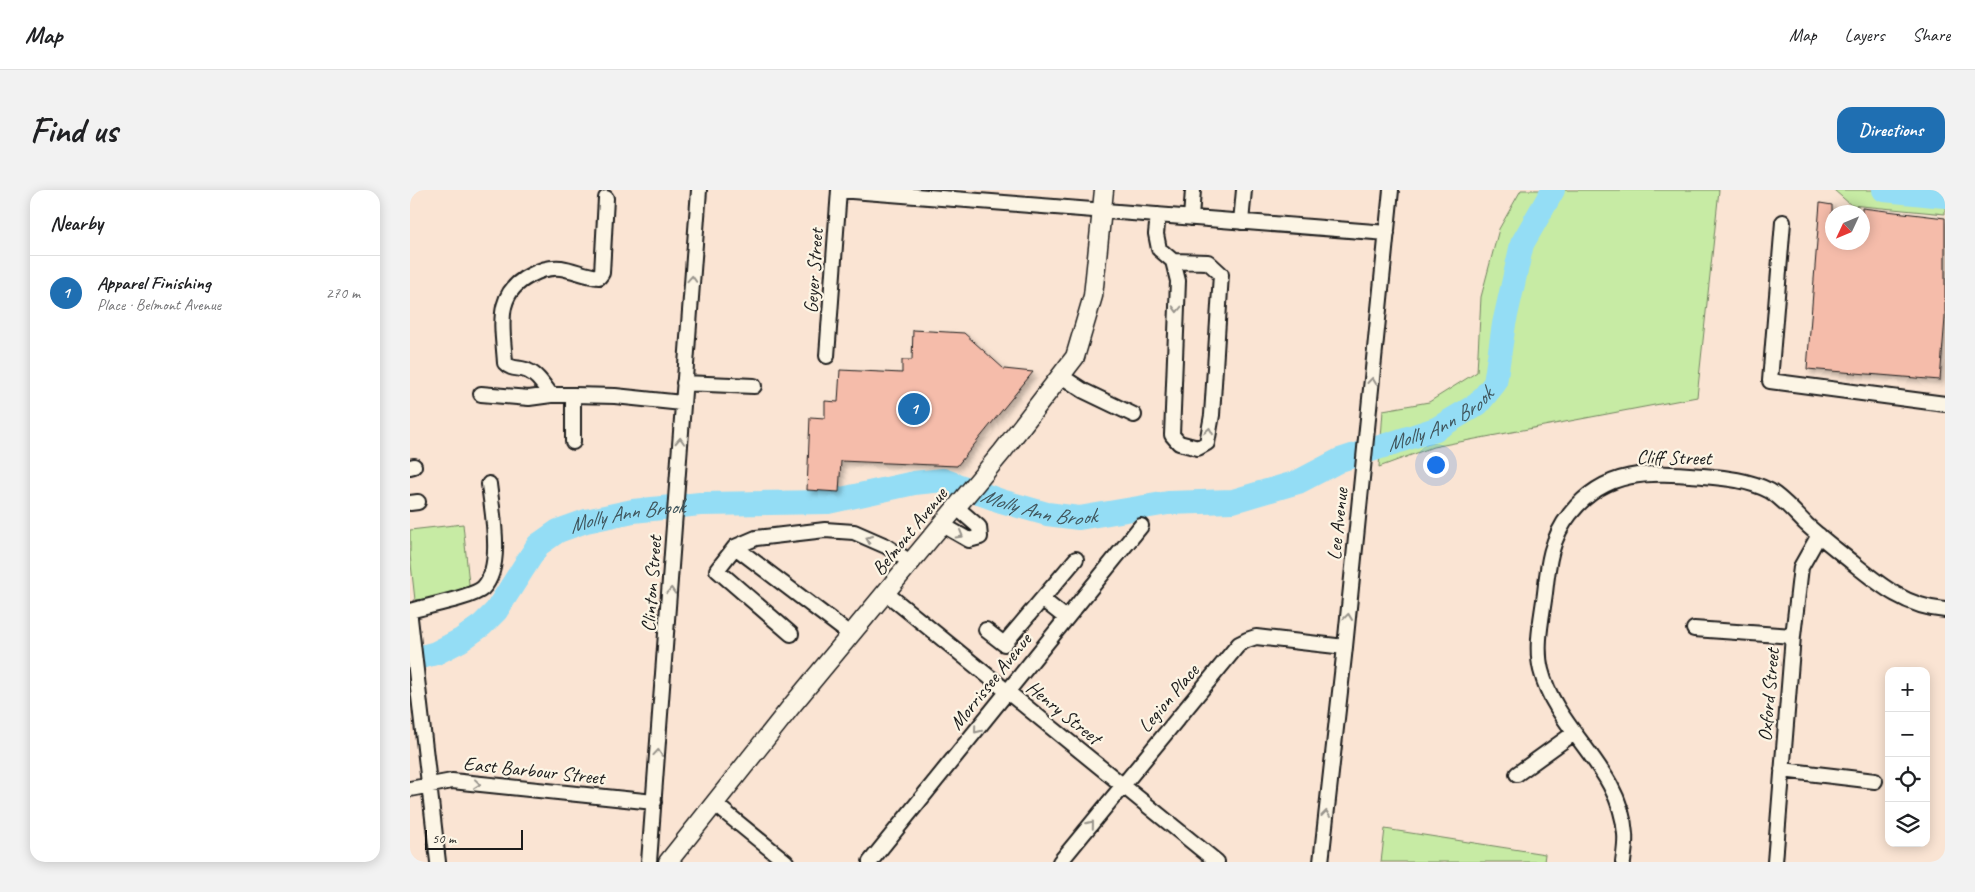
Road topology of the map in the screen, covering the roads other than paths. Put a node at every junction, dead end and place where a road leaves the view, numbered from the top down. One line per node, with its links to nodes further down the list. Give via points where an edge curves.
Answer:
1 (698, 190): 17 (street, Clinton Street, one-way to 1)
2 (838, 190): 8 (street); 15 (street, Geyer Street)
3 (1104, 190): 8 (main road, Belmont Avenue)
4 (1193, 190): 10 (street)
5 (1244, 190): 11 (street)
6 (1391, 190): 13 (street, Lee Avenue)
7 (606, 198): 20 (street, via 602,273 599,277 561,268 540,270 513,285 503,307 504,363 535,376)
8 (1101, 211): 9 (street); 16 (main road, Belmont Avenue, via 1093,296 1075,357)
9 (1158, 215): 10 (street); 14 (street, via 1156,234 1159,249)
10 (1191, 218): 11 (street)
11 (1241, 222): 13 (street)
12 (1783, 222): 23 (street, via 1770,381)
13 (1386, 233): 43 (street, Lee Avenue, one-way to 13)
14 (1174, 261): 14 (street, one-way to 14, via 1178,281 1172,435 1179,444 1198,448 1207,444 1212,415 1221,274 1208,262)
15 (827, 356)
16 (1061, 376): 24 (street); 31 (main road, Belmont Avenue)
17 (684, 383): 18 (street); 22 (street, Clinton Street)
18 (754, 386)
19 (481, 394): 20 (street, via 529,398)
20 (551, 395): 21 (street)
21 (573, 396): 22 (street, via 615,396); 25 (street)
22 (682, 403): 52 (street, Clinton Street, one-way to 22)
23 (1945, 404)
24 (1134, 415)
25 (572, 442)
26 (489, 484): 34 (street, via 495,552 491,575 482,588 470,594)
27 (1140, 526): 37 (street, Morrissee Avenue)
28 (1819, 535): 35 (street, Cliff Street, via 1885,589 1912,603); 42 (street, Oxford Street, via 1801,567); 45 (street, Cliff Street, via 1772,493 1757,485 1730,479 1639,474 1612,481 1584,498 1566,519 1552,545 1539,638 1540,669 1556,708)
29 (735, 547): 31 (street, one-way to 29, via 886,546 854,532 825,530 756,538); 40 (street, via 717,570); 41 (street)
30 (1076, 559): 33 (street)
31 (912, 563): 32 (main road, Belmont Avenue)
32 (886, 593): 41 (main road, Belmont Avenue); 44 (street, Henry Street)
33 (1042, 599): 37 (street); 39 (street, via 1004,644)
34 (410, 610)
35 (1945, 610)
36 (410, 618): 49 (street)
37 (1066, 618): 44 (street, Morrissee Avenue)
38 (1694, 628): 42 (street)
39 (986, 630)
40 (791, 634)
41 (851, 635): 53 (main road, Belmont Avenue)
42 (1793, 636): 46 (street, Oxford Street)
43 (1345, 647): 50 (street, Legion Place, via 1256,637 1239,644); 61 (street, Lee Avenue, one-way to 43)
44 (1007, 692): 50 (street, Henry Street); 58 (street, Morrissee Avenue, one-way to 58)
45 (1574, 733): 47 (street); 62 (street, Cliff Street, via 1616,794 1626,835)
46 (1782, 770): 48 (street); 63 (street, Oxford Street)
47 (1517, 774)
48 (1875, 781)
49 (429, 785): 51 (street, East Barbour Street); 52 (street, East Barbour Street, one-way to 52, via 452,781); 54 (street)
50 (1122, 785): 59 (street, Legion Place, one-way to 50); 60 (street, Henry Street)
51 (410, 788)
52 (654, 802): 55 (street, Clinton Street)
53 (715, 804): 56 (main road, Belmont Avenue); 57 (street)
54 (438, 862)
55 (649, 862)
56 (668, 862)
57 (786, 862)
58 (870, 862)
59 (1060, 862)
60 (1217, 862)
61 (1321, 862)
62 (1623, 862)
63 (1775, 862)

